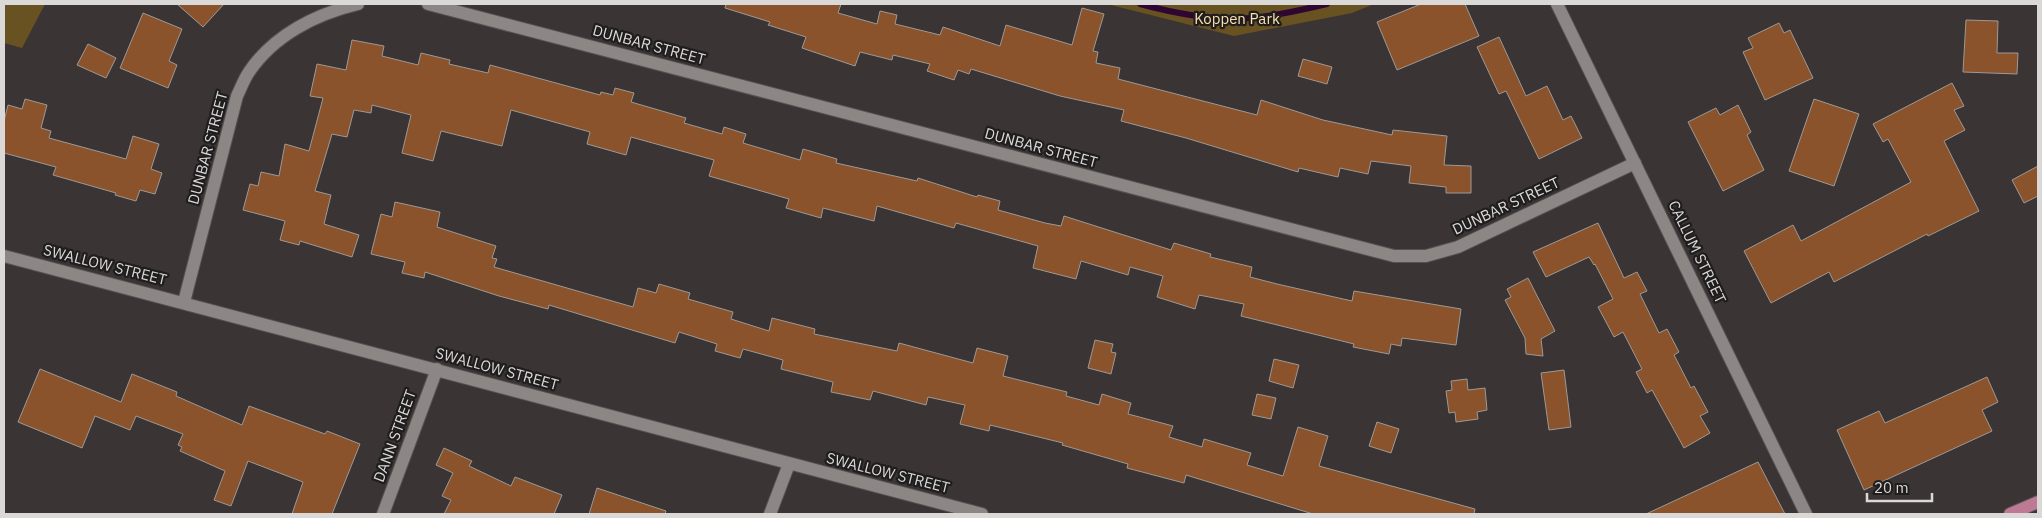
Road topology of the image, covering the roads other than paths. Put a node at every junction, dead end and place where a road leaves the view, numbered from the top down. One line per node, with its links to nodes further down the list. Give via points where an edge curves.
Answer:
1 (358, 4): 6 (street, DUNBAR STREET, via 324,14 292,30 249,72 237,96)
2 (428, 4): 4 (street, DUNBAR STREET, via 1394,256 1426,256 1458,247)
3 (1557, 4): 4 (street, CALLUM STREET)
4 (1635, 163): 13 (street, CALLUM STREET)
5 (4, 256): 6 (street, SWALLOW STREET)
6 (184, 302): 7 (street, SWALLOW STREET)
7 (437, 369): 8 (street, SWALLOW STREET); 10 (street, DANN STREET)
8 (789, 464): 11 (street); 12 (street, SWALLOW STREET)
9 (2038, 502): 14 (main road)
10 (383, 514)
11 (770, 514)
12 (982, 514)
13 (1806, 514)
14 (2010, 514)

